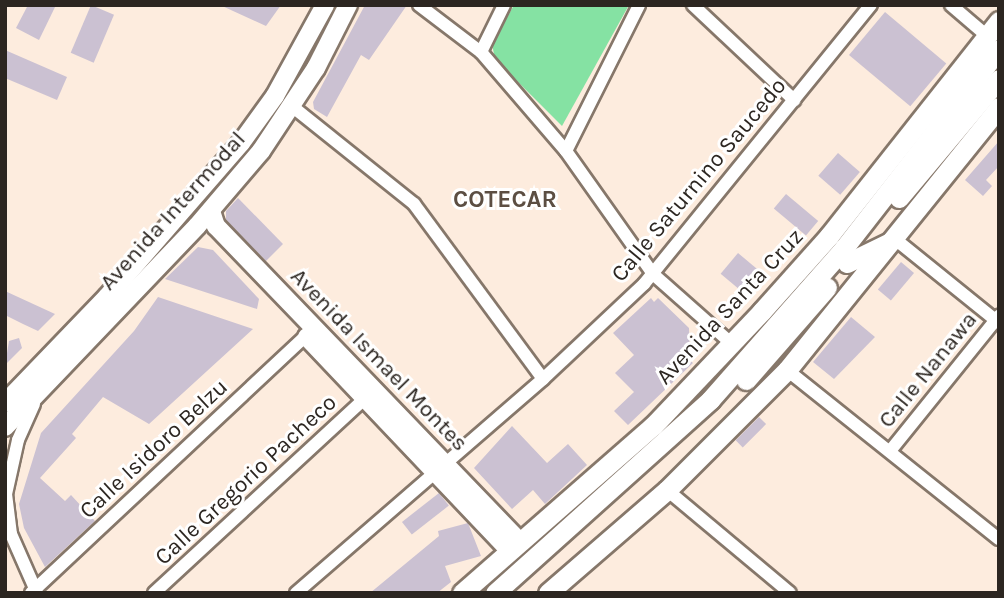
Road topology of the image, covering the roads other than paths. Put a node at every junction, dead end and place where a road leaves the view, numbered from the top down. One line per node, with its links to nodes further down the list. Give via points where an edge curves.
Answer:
1 (325, 5): 9 (main road, Avenida Intermodal)
2 (348, 5): 10 (main road, Avenida Intermodal)
3 (419, 5): 12 (street)
4 (504, 5): 12 (street)
5 (639, 5): 18 (street)
6 (693, 5): 14 (street)
7 (871, 5): 14 (street, Calle Saturnino Saucedo)
8 (951, 5): 11 (street)
9 (317, 24): 10 (main road); 33 (main road, Avenida Intermodal, via 241,143 107,297)
10 (334, 34): 15 (main road, Avenida Intermodal)
11 (994, 35): 19 (main road, Avenida Santa Cruz); 22 (main road, Avenida Santa Cruz)
12 (481, 52): 18 (street)
13 (999, 79): 24 (main road)
14 (794, 100): 25 (street, Calle Saturnino Saucedo)
15 (293, 107): 20 (main road, Avenida Intermodal); 30 (street, via 414,204)
16 (999, 107): 17 (main road)
17 (992, 124): 23 (main road)
18 (566, 151): 25 (street)
19 (888, 192): 22 (main road); 44 (main road, Avenida Santa Cruz, via 710,400)
20 (211, 211): 21 (main road, Avenida Intermodal); 36 (main road, Avenida Ismael Montes, via 216,226)
21 (197, 226): 27 (main road, Avenida Ismael Montes, via 210,232); 31 (main road, Avenida Intermodal)
22 (829, 236): 28 (main road, Avenida Santa Cruz)
23 (895, 240): 24 (main road); 26 (street); 29 (main road)
24 (847, 262): 45 (main road, via 788,335 718,409)
25 (653, 274): 28 (street); 30 (street, Calle Saturnino Saucedo)
26 (998, 320): 35 (street, Calle Nanawa)
27 (306, 336): 32 (main road, Avenida Ismael Montes); 40 (street, Calle Isidoro Belzu)
28 (732, 344): 39 (main road, Avenida Santa Cruz, via 653,426)
29 (787, 370): 35 (street); 37 (main road)
30 (543, 379): 36 (street, Calle Saturnino Saucedo)
31 (44, 386): 34 (main road, Avenida Intermodal); 40 (street, via 18,440 6,494 11,534)
32 (365, 398): 36 (main road, Avenida Ismael Montes); 41 (street, Calle Gregorio Pacheco)
33 (5, 403)
34 (5, 427)
35 (890, 451): 38 (street)
36 (440, 467): 39 (main road, Avenida Ismael Montes); 42 (street, Calle Saturnino Saucedo)
37 (667, 490): 46 (main road); 47 (street)
38 (996, 532)
39 (514, 545): 43 (main road, Avenida Santa Cruz)
40 (35, 591)
41 (155, 593)
42 (296, 593)
43 (463, 593)
44 (495, 593)
45 (512, 593)
46 (548, 593)
47 (790, 593)

